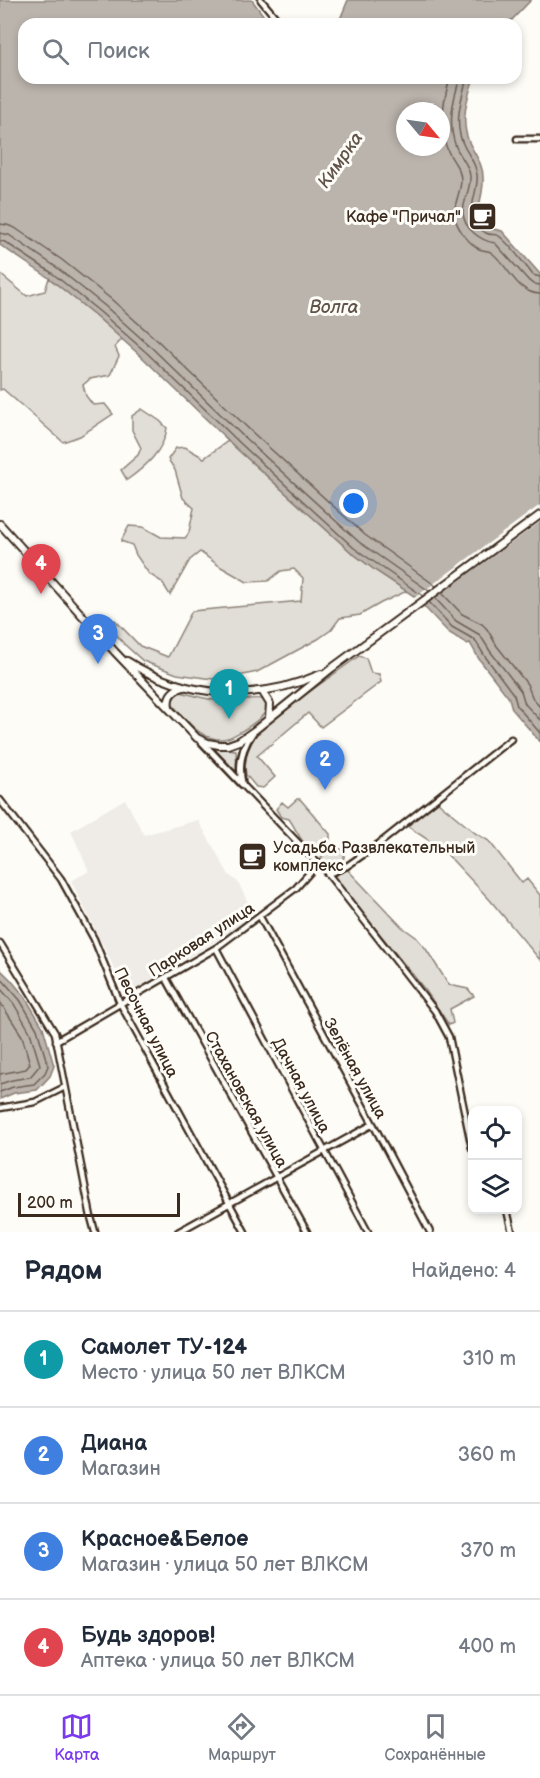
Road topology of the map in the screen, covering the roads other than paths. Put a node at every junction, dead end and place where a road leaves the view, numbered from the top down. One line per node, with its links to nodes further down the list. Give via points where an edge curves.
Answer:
1 (261, 0): 2 (street)
2 (276, 18)
3 (517, 139): 4 (street)
4 (540, 139)
5 (540, 515): 8 (main road)
6 (0, 524): 7 (main road)
7 (115, 652): 9 (main road, via 148,673); 11 (main road)
8 (332, 668): 10 (main road, via 298,683); 12 (main road)
9 (184, 687): 10 (main road, via 218,693); 11 (main road, via 171,693)
10 (262, 691): 12 (main road, via 270,702)
11 (169, 708): 14 (main road)
12 (269, 718): 13 (main road)
13 (255, 730): 14 (main road, via 226,745); 16 (street, via 242,754)
14 (197, 738): 16 (street)
15 (511, 739): 19 (street, via 380,843)
16 (242, 784): 18 (street)
17 (0, 800): 24 (street, Песочная улица, via 61,879 94,939)
18 (318, 863): 19 (street); 20 (street, Парковая улица, via 296,888)
19 (328, 874): 29 (street, via 440,1020 449,1037)
20 (260, 917): 22 (street, Парковая улица); 28 (street, Зелёная улица)
21 (0, 944): 25 (street, via 55,1033)
22 (216, 948): 23 (street, Парковая улица); 30 (street, Дачная улица)
23 (166, 978): 24 (street, Парковая улица); 31 (street, Стахановская улица)
24 (120, 1003): 25 (street, Парковая улица); 32 (street, Песочная улица)
25 (56, 1041): 26 (street)
26 (65, 1087): 27 (street, via 35,1102); 34 (street)
27 (0, 1107)
28 (373, 1124): 30 (street); 39 (street, Зелёная улица)
29 (468, 1129)
30 (323, 1151): 31 (street); 38 (street, Дачная улица)
31 (276, 1178): 32 (street); 37 (street, Стахановская улица)
32 (230, 1203): 35 (street); 36 (street, Песочная улица)
33 (508, 1214): 40 (street)
34 (95, 1232)
35 (178, 1232)
36 (245, 1232)
37 (307, 1232)
38 (368, 1232)
39 (430, 1232)
40 (512, 1232)

